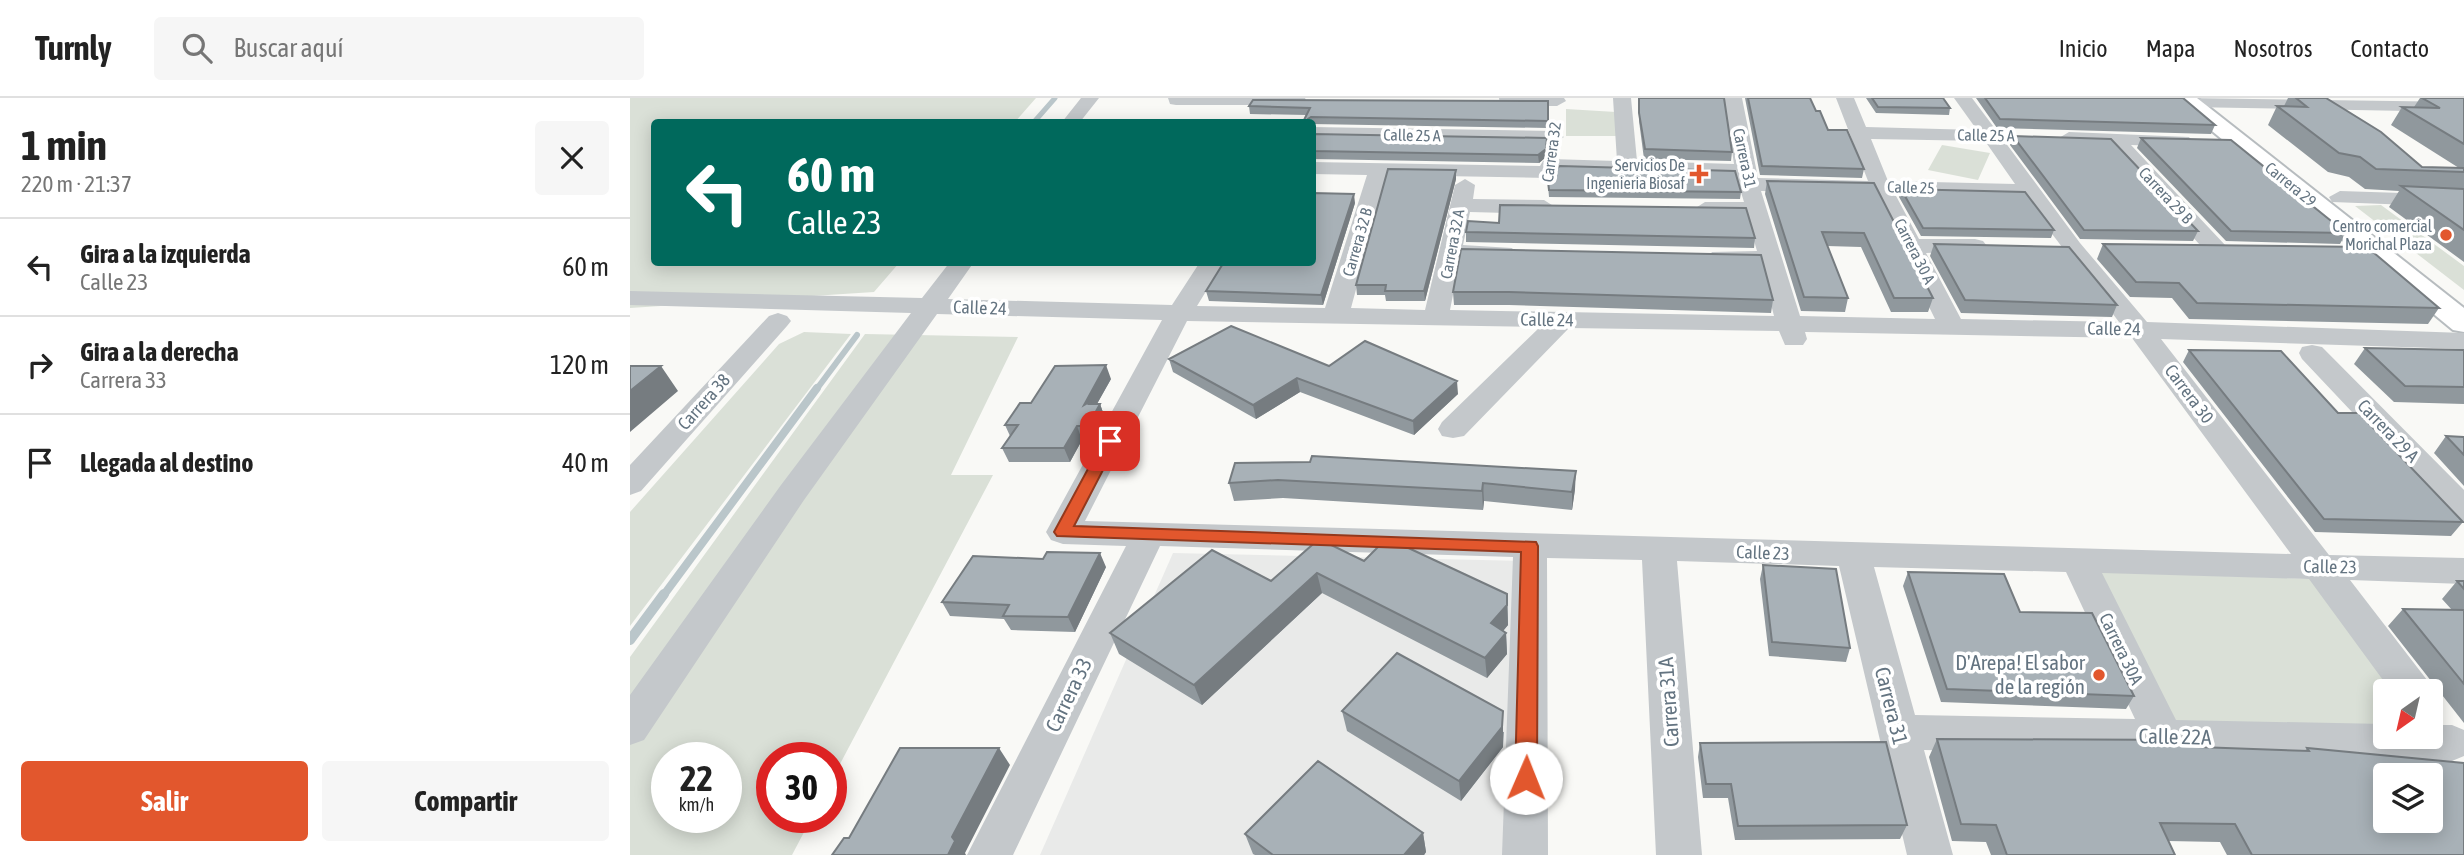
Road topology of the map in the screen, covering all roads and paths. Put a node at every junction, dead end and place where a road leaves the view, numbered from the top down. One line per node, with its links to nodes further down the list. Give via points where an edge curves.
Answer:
1 (1090, 98): 13 (street)
2 (1622, 98): 22 (street)
3 (1733, 98): 27 (street, Carrera 31)
4 (1845, 98): 17 (street, Carrera 30 A)
5 (1963, 98): 18 (street, Carrera 30)
6 (1177, 99): 7 (street)
7 (1312, 100): 14 (street)
8 (1557, 100): 10 (street); 19 (street, Carrera 32)
9 (2198, 100): 11 (street); 21 (main road, Carrera 29); 30 (main road, Carrera 29)
10 (1488, 101)
11 (2315, 104): 12 (street); 15 (street)
12 (2464, 107)
13 (1073, 119)
14 (1299, 119)
15 (2349, 127)
16 (1316, 133): 19 (street, Calle 25 A)
17 (1859, 133): 18 (street, Calle 25 A); 28 (street, Carrera 30 A)
18 (1990, 135): 20 (street, Calle 25 A); 29 (street, Carrera 30)
19 (1554, 137): 25 (street, Carrera 32)
20 (2114, 139): 21 (street, Calle 25 A); 40 (street, Carrera 29 B)
21 (2239, 142): 45 (main road, Carrera 29)
22 (1627, 167): 25 (street, Calle 25); 27 (street, Calle 25)
23 (1316, 168): 24 (street, Calle 25)
24 (1379, 169): 26 (street, Calle 25); 54 (street, Carrera 32 B)
25 (1549, 169): 26 (street, Calle 25); 33 (street, Carrera 32)
26 (1468, 171): 32 (street, Carrera 32 A)
27 (1748, 177): 28 (street, Calle 25); 36 (street, Carrera 31)
28 (1880, 186): 29 (street, Calle 25); 37 (street, Carrera 30 A)
29 (2031, 191): 64 (street, Carrera 30)
30 (2340, 197): 31 (street); 50 (main road, Carrera 29)
31 (2464, 201)
32 (1460, 205): 33 (street); 41 (street, Carrera 32 A)
33 (1543, 206): 34 (street)
34 (1570, 207)
35 (1689, 208): 36 (street)
36 (1756, 209): 47 (street, Carrera 31)
37 (1913, 246): 38 (street); 61 (street, Carrera 30 A)
38 (1993, 247)
39 (2192, 251): 40 (street)
40 (2218, 251): 42 (street)
41 (1453, 252): 43 (street); 55 (street, Carrera 32 A)
42 (2245, 252)
43 (1522, 253)
44 (2339, 253): 45 (street)
45 (2379, 254): 60 (main road, Carrera 29)
46 (1700, 256): 47 (street)
47 (1769, 258): 63 (street, Carrera 31)
48 (960, 266): 53 (street)
49 (1209, 266): 58 (street)
50 (2464, 296)
51 (630, 298): 52 (street, Calle 24)
52 (842, 303): 53 (street, Calle 24); 59 (street, via 844,310)
53 (922, 315): 58 (street, Calle 24); 59 (street, Calle 24); 79 (street, via 704,617)
54 (1336, 315): 55 (street, Calle 24); 58 (street, Calle 24)
55 (1436, 317): 62 (street, Calle 24)
56 (630, 318): 57 (street, Calle 24)
57 (778, 321): 59 (street, Calle 24); 69 (street, Carrera 38)
58 (1175, 321): 62 (street, Calle 24); 71 (street, Calle 23, via 1063,532)
59 (820, 322)
60 (2464, 323)
61 (1952, 326): 63 (street, Calle 24); 64 (street, Calle 24)
62 (1556, 327): 63 (street, Calle 24); 68 (street)
63 (1792, 332): 64 (street, Calle 24)
64 (2147, 340): 65 (street, Calle 24); 66 (street, Calle 24); 76 (street, Carrera 30)
65 (2464, 341)
66 (2312, 353): 67 (street, Calle 24); 70 (street, Carrera 29 A)
67 (2464, 356)
68 (1453, 429)
69 (630, 484)
70 (2464, 510)
71 (1148, 536): 72 (street, Calle 23); 83 (street, Carrera 33)
72 (1530, 546): 73 (street, Calle 23); 84 (street)
73 (1659, 549): 74 (street, Calle 23); 85 (street, Carrera 31A)
74 (1854, 556): 75 (street, Calle 23); 80 (street, Carrera 31)
75 (2078, 561): 76 (street, Calle 23); 81 (street, Carrera 30A)
76 (2318, 566): 77 (street, Calle 23); 78 (street, Carrera 30)
77 (2464, 571)
78 (2404, 679)
79 (630, 728)
80 (1898, 732): 81 (street, Calle 22A); 86 (street, Carrera 31)
81 (2164, 737): 82 (street, Calle 22A)
82 (2449, 739)
83 (990, 855)
84 (1525, 855)
85 (1679, 855)
86 (1930, 855)

